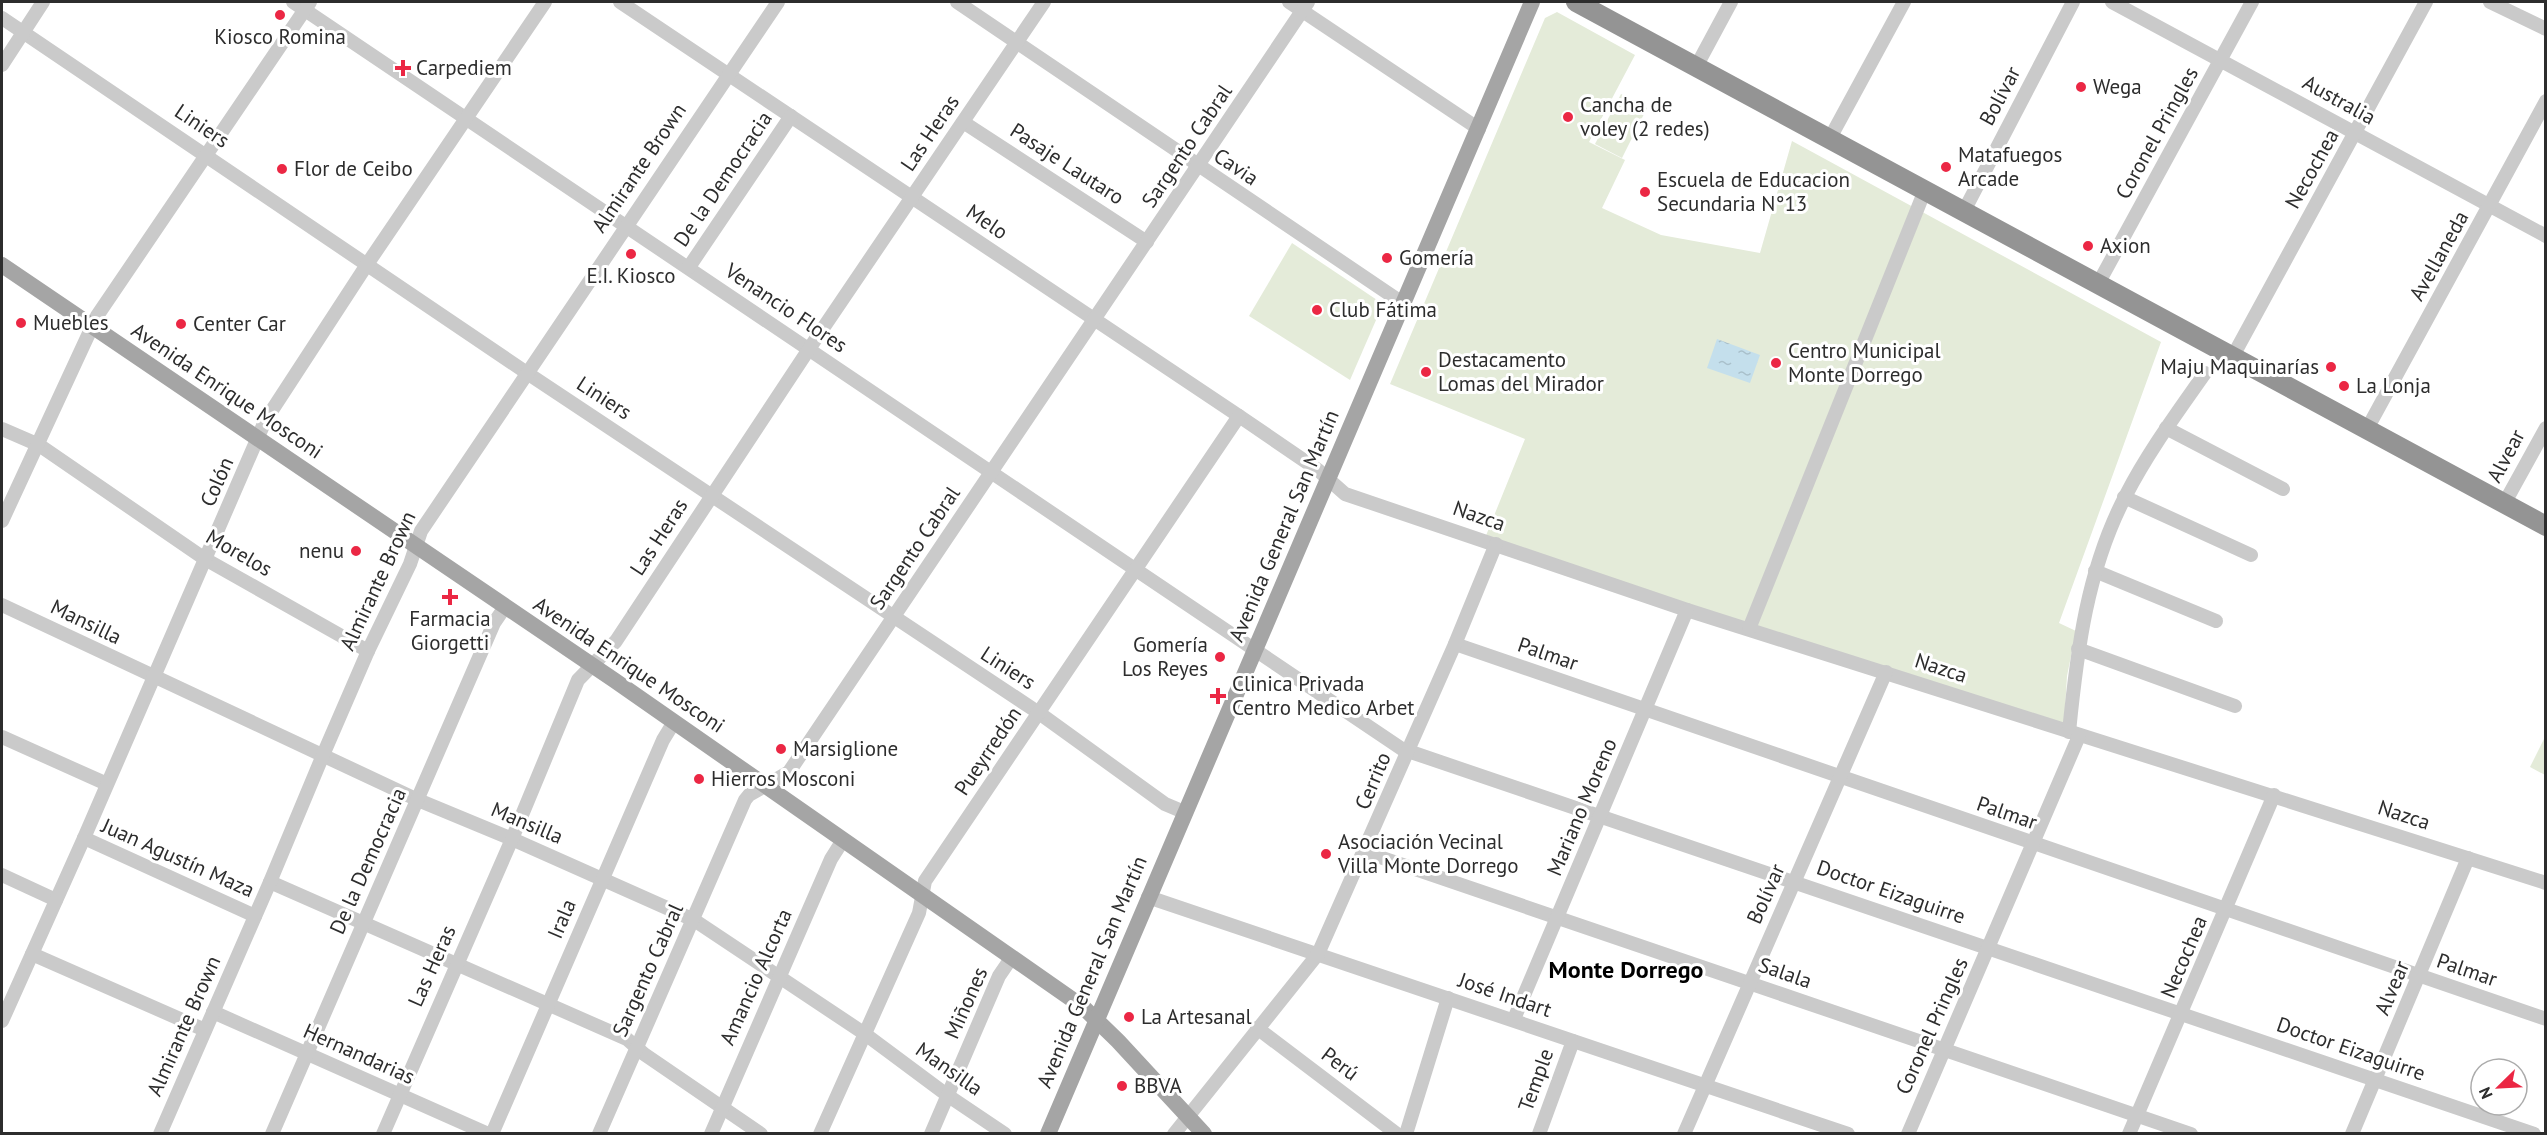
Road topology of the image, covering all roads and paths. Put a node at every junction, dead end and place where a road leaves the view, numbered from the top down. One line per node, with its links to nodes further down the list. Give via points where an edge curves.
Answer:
1 (43, 2): 22 (street)
2 (293, 2): 18 (street, Venancio Flores)
3 (545, 2): 30 (street, Colón)
4 (620, 2): 27 (street, Melo)
5 (778, 2): 27 (street, Almirante Brown)
6 (957, 2): 23 (street, Cavia)
7 (1044, 2): 23 (street, Las Heras)
8 (1289, 2): 19 (street)
9 (1532, 2): 32 (main road, Avenida General San Martín)
10 (1576, 2): 26 (highway)
11 (1731, 2): 26 (street)
12 (1904, 2): 34 (street)
13 (2073, 2): 40 (street, Bolívar)
14 (2112, 2): 24 (street, Australia)
15 (2252, 2): 24 (street, Coronel Pringles)
16 (2426, 2): 33 (street, Necochea)
17 (2490, 2): 21 (street)
18 (308, 6): 30 (street, Venancio Flores); 35 (street)
19 (1305, 6): 32 (street); 36 (street, Sargento Cabral)
20 (2, 18): 22 (street, Liniers)
21 (2546, 29)
22 (23, 32): 25 (street); 35 (street, Liniers)
23 (1017, 42): 31 (street, Las Heras); 36 (street, Cavia)
24 (2221, 60): 33 (street, Australia); 47 (street, Coronel Pringles)
25 (2, 64)
26 (1696, 67): 34 (highway)
27 (729, 74): 29 (street, Melo); 41 (street, Almirante Brown)
28 (2546, 102): 39 (street, Avellaneda)
29 (791, 116): 38 (street, Melo); 46 (street, De la Democracia)
30 (466, 118): 41 (street, Venancio Flores); 44 (street, Colón)
31 (963, 122): 38 (street, Las Heras); 43 (street, Pasaje Lautaro)
32 (1479, 129): 48 (main road, Avenida General San Martín)
33 (2356, 134): 39 (street, Australia); 52 (street, Necochea)
34 (1829, 140): 37 (highway)
35 (206, 154): 44 (street, Liniers); 50 (street)
36 (1198, 167): 43 (street, Sargento Cabral); 48 (street, Cavia)
37 (1925, 190): 40 (highway); 81 (street)
38 (912, 197): 49 (street, Melo); 51 (street, Las Heras)
39 (2490, 207): 42 (street, Australia); 59 (street, Avellaneda)
40 (1964, 210): 47 (highway)
41 (626, 224): 46 (street, Venancio Flores); 53 (street, Almirante Brown)
42 (2546, 236)
43 (1147, 242): 49 (street, Sargento Cabral)
44 (368, 263): 53 (street, Liniers); 60 (street, Colón, via 265,421)
45 (2, 265): 50 (main road, Avenida Enrique Mosconi)
46 (689, 267): 51 (street, Venancio Flores)
47 (2098, 284): 52 (highway)
48 (1404, 304): 63 (main road, Avenida General San Martín)
49 (1095, 320): 55 (street, Melo); 62 (street, Sargento Cabral)
50 (91, 326): 60 (main road, Avenida Enrique Mosconi); 61 (street)
51 (809, 349): 62 (street, Venancio Flores); 65 (street, Las Heras)
52 (2233, 356): 59 (highway)
53 (527, 373): 65 (street, Liniers); 71 (street, Almirante Brown, via 427,520)
54 (2205, 373): 56 (street, Coronel Pringles)
55 (1239, 416): 63 (street, Melo); 74 (street, Pueyrredón)
56 (2166, 428): 64 (street); 66 (street, Coronel Pringles)
57 (2546, 428): 67 (street, Alvear)
58 (2, 429): 61 (street, Morelos)
59 (2367, 429): 67 (highway)
60 (258, 438): 71 (main road, Avenida Enrique Mosconi); 73 (street, Colón)
61 (39, 445): 68 (street); 73 (street, Morelos)
62 (991, 472): 74 (street, Venancio Flores); 79 (street, Sargento Cabral)
63 (1329, 480): 70 (street, Nazca, via 1345,494); 83 (main road, Avenida General San Martín)
64 (2283, 489)
65 (712, 494): 79 (street, Liniers); 86 (street, Las Heras, via 616,641)
66 (2124, 497): 72 (street); 75 (street, Coronel Pringles)
67 (2504, 504): 69 (highway)
68 (2, 521)
69 (2546, 526)
70 (1496, 544): 78 (street, Nazca); 82 (street, Cerrito)
71 (416, 546): 77 (main road, Avenida Enrique Mosconi); 85 (street, Almirante Brown)
72 (2251, 555)
73 (205, 559): 85 (street, Morelos); 88 (street, Colón)
74 (1134, 570): 83 (street, Venancio Flores); 91 (street, Pueyrredón)
75 (2095, 571): 80 (street); 84 (street, Coronel Pringles)
76 (2, 605): 88 (street, Mansilla)
77 (505, 607): 86 (main road, Avenida Enrique Mosconi); 101 (street, De la Democracia, via 494,623)
78 (1687, 610): 81 (street, Nazca); 90 (street, Mariano Moreno)
79 (894, 618): 91 (street, Liniers); 99 (street, Sargento Cabral, via 789,772)
80 (2216, 621)
81 (1749, 629): 87 (street, Nazca)
82 (1455, 644): 90 (street, Palmar); 95 (street, Cerrito)
83 (1256, 649): 95 (street, Doctor Eizaguirre); 102 (main road, Avenida General San Martín)
84 (2078, 649): 89 (street); 93 (street, Coronel Pringles)
85 (368, 651): 96 (street, Almirante Brown)
86 (593, 667): 92 (main road, Avenida Enrique Mosconi); 105 (street, Las Heras, via 578,681)
87 (1886, 672): 93 (street, Nazca); 97 (street, Bolívar)
88 (153, 677): 96 (street, Mansilla); 98 (street, Colón)
89 (2235, 706)
90 (1646, 710): 97 (street, Palmar); 103 (street, Mariano Moreno)
91 (1039, 713): 102 (street, Liniers, via 1165,804); 115 (street, Pueyrredón, via 925,881)
92 (674, 722): 99 (main road, Avenida Enrique Mosconi); 111 (street, Irala)
93 (2074, 734): 100 (street, Nazca); 107 (street, Coronel Pringles)
94 (2, 737): 98 (street)
95 (1408, 751): 103 (street, Doctor Eizaguirre); 108 (street, Cerrito)
96 (323, 755): 101 (street, Mansilla); 113 (street, Almirante Brown)
97 (1840, 777): 107 (street, Palmar); 112 (street, Bolívar)
98 (107, 784): 104 (street, Colón)
99 (765, 786): 106 (main road, Avenida Enrique Mosconi); 121 (street, Sargento Cabral, via 745,800)
100 (2274, 795): 109 (street, Nazca); 118 (street, Necochea)
101 (418, 800): 105 (street, Mansilla); 122 (street, De la Democracia)
102 (1185, 812): 116 (main road, Avenida General San Martín)
103 (1602, 815): 112 (street, Doctor Eizaguirre); 120 (street, Mariano Moreno)
104 (84, 838): 117 (street, Colón); 119 (street, Juan Agustín Maza)
105 (512, 838): 111 (street, Mansilla); 127 (street, Las Heras)
106 (843, 840): 115 (main road, Avenida Enrique Mosconi); 129 (street, Amancio Alcorta, via 831,859)
107 (2034, 844): 118 (street, Palmar); 123 (street, Coronel Pringles)
108 (1365, 852): 120 (street, Salala); 125 (street, Cerrito)
109 (2468, 858): 114 (street, Nazca); 128 (street, Alvear)
110 (2, 875): 117 (street)
111 (602, 878): 121 (street, Mansilla); 132 (street, Irala)
112 (1794, 881): 123 (street, Doctor Eizaguirre); 130 (street, Bolívar)
113 (270, 882): 119 (street, Almirante Brown); 122 (street, Juan Agustín Maza)
114 (2546, 883)
115 (922, 895): 126 (main road, Avenida Enrique Mosconi); 141 (street, Pueyrredón, via 919,914)
116 (1148, 897): 125 (street, José Indart); 135 (main road, Avenida General San Martín)
117 (56, 900): 124 (street, Colón)
118 (2227, 909): 128 (street, Palmar); 134 (street, Necochea)
119 (255, 916): 133 (street, Almirante Brown)
120 (1557, 919): 130 (street, Salala); 136 (street, Mariano Moreno)
121 (694, 920): 129 (street, Mansilla); 143 (street, Sargento Cabral)
122 (363, 924): 127 (street, Juan Agustín Maza); 145 (street, De la Democracia)
123 (1989, 948): 134 (street, Doctor Eizaguirre); 144 (street, Coronel Pringles)
124 (32, 954): 138 (street, Colón); 140 (street)
125 (1318, 954): 131 (street, José Indart); 139 (street, Cerrito)
126 (1012, 957): 135 (main road, Avenida Enrique Mosconi); 149 (street, Miñones, via 999,976)
127 (455, 965): 132 (street, Juan Agustín Maza); 148 (street, Las Heras)
128 (2420, 976): 137 (street, Palmar); 146 (street, Alvear)
129 (780, 978): 141 (street, Mansilla); 150 (street, Amancio Alcorta)
130 (1750, 983): 144 (street, Salala); 147 (street, Bolívar)
131 (1449, 998): 136 (street, José Indart); 167 (street)
132 (548, 1004): 143 (street, Juan Agustín Maza); 156 (street, Irala)
133 (213, 1012): 140 (street, Almirante Brown); 145 (street, Hernandarias)
134 (2182, 1014): 146 (street, Doctor Eizaguirre); 151 (street, Necochea)
135 (1097, 1019): 152 (main road, Avenida Enrique Mosconi); 163 (main road, Avenida General San Martín)
136 (1515, 1019): 142 (street, José Indart)
137 (2546, 1019)
138 (2, 1021)
139 (1257, 1028): 152 (street, Cerrito); 166 (street, Perú)
140 (205, 1030): 153 (street, Almirante Brown)
141 (865, 1034): 149 (street, Mansilla); 160 (street, Pueyrredón)
142 (1573, 1041): 147 (street, José Indart); 168 (street, Temple)
143 (636, 1046): 150 (street, Juan Agustín Maza); 157 (street, Sargento Cabral)
144 (1944, 1050): 151 (street, Salala); 171 (street, Coronel Pringles)
145 (306, 1054): 148 (street, Hernandarias); 154 (street, De la Democracia)
146 (2376, 1079): 174 (street, Alvear); 175 (street, Doctor Eizaguirre)
147 (1706, 1084): 169 (street, Bolívar); 170 (street, José Indart)
148 (400, 1094): 155 (street, Las Heras); 156 (street, Hernandarias)
149 (947, 1095): 161 (street, Miñones); 162 (street, Mansilla)
150 (722, 1107): 158 (street, Amancio Alcorta); 159 (street, Juan Agustín Maza)
151 (2137, 1115): 172 (street, Necochea); 173 (street, Salala)
152 (1187, 1116): 164 (street, Cerrito); 165 (main road, Avenida Enrique Mosconi)
153 (160, 1134)
154 (272, 1134)
155 (383, 1134)
156 (490, 1134)
157 (599, 1134)
158 (711, 1134)
159 (761, 1134)
160 (820, 1134)
161 (931, 1134)
162 (1005, 1134)
163 (1048, 1134)
164 (1174, 1134)
165 (1203, 1134)
166 (1397, 1134)
167 (1406, 1134)
168 (1539, 1134)
169 (1684, 1134)
170 (1848, 1134)
171 (1908, 1134)
172 (2129, 1134)
173 (2191, 1134)
174 (2352, 1134)
175 (2534, 1134)

